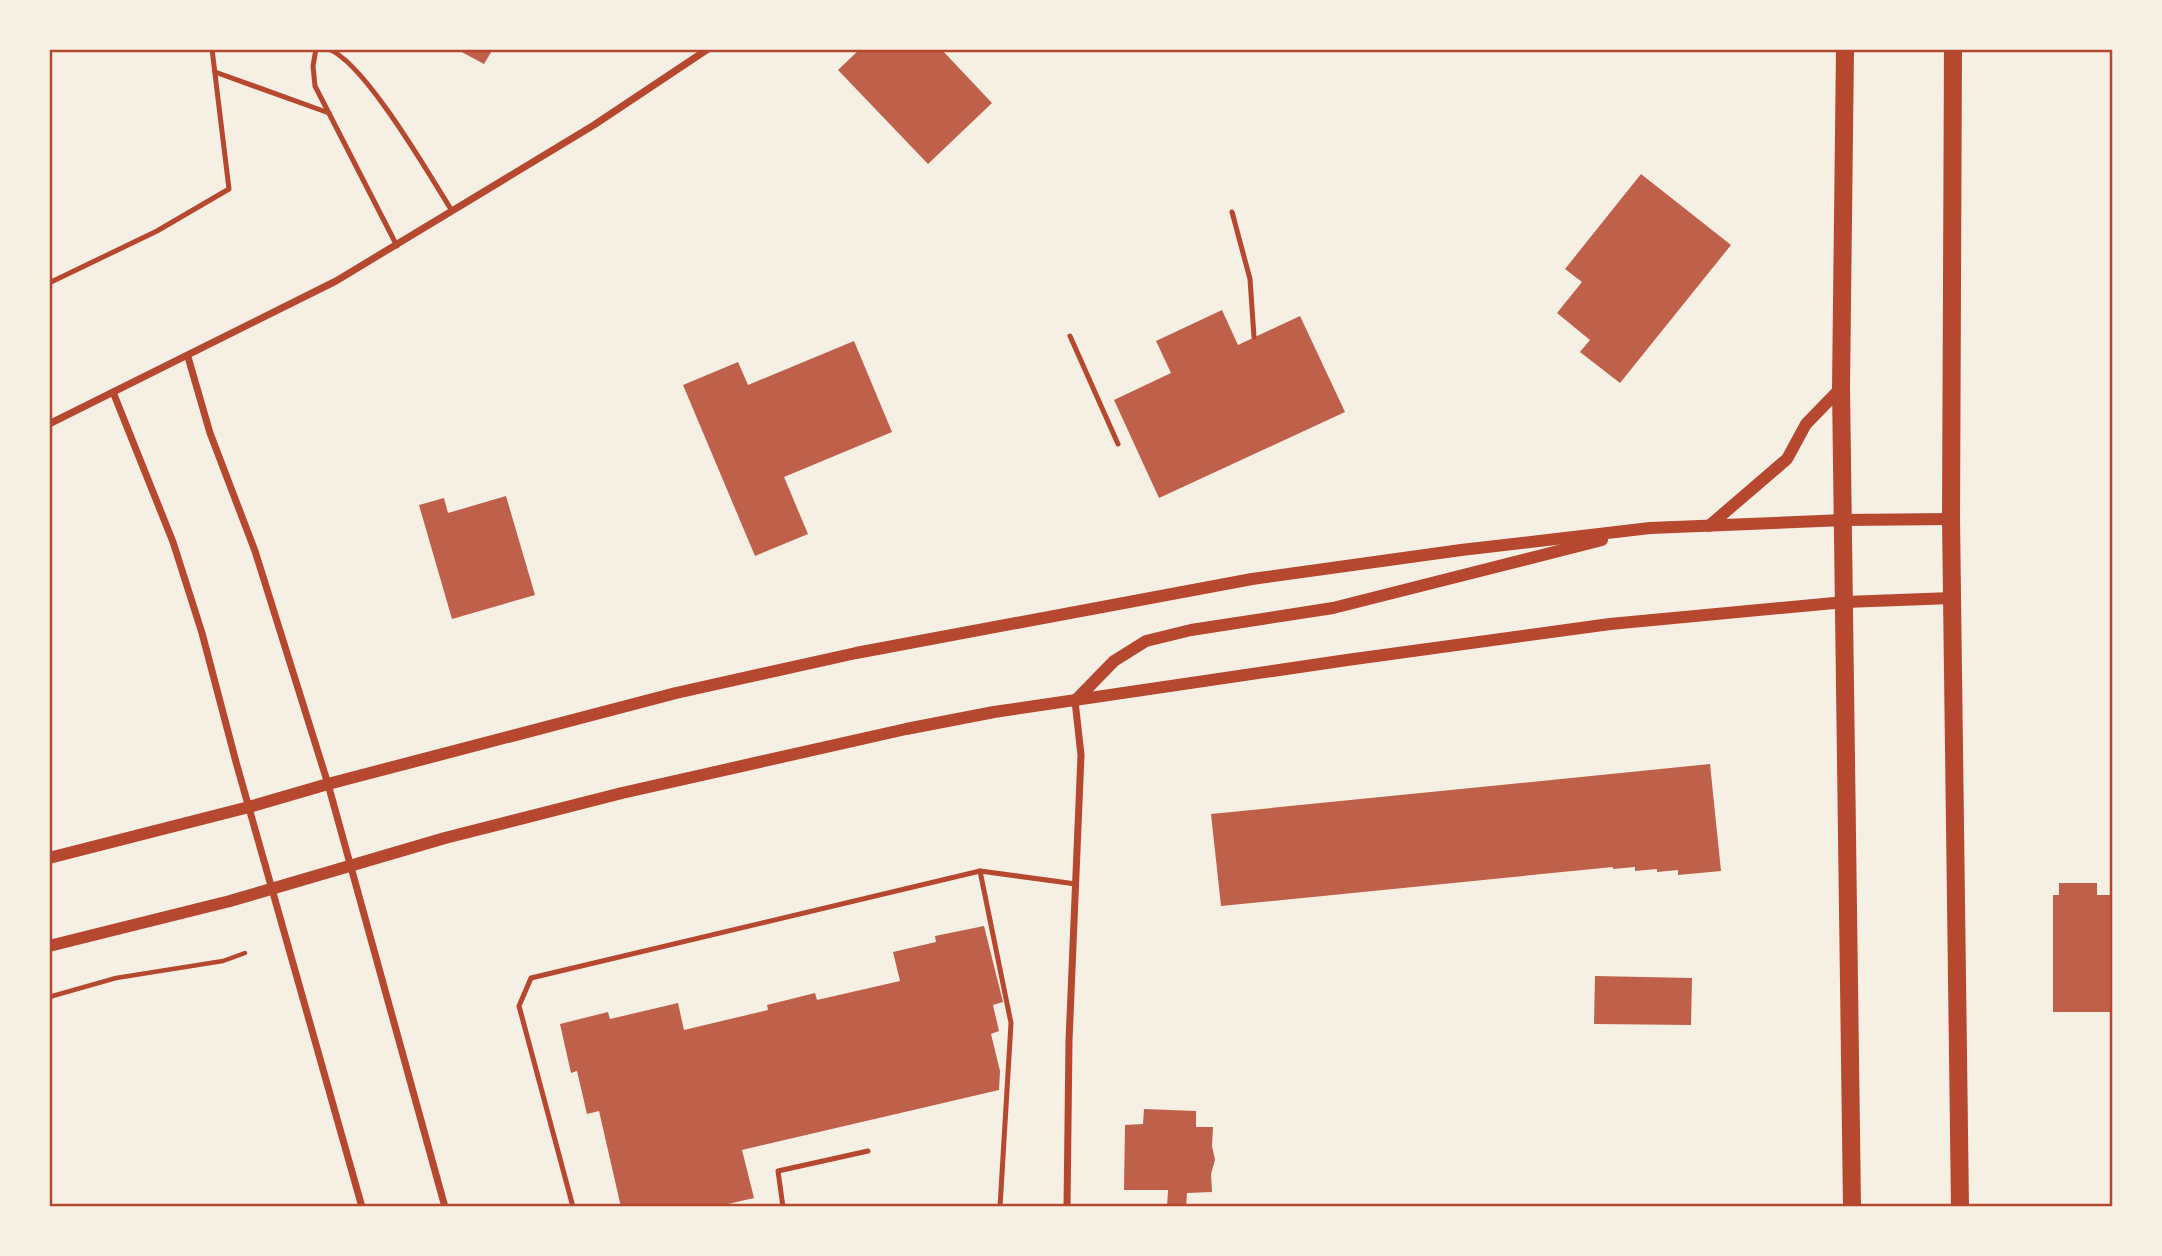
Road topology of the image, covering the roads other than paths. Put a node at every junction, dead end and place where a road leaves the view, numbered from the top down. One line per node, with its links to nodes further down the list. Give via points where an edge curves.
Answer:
1 (212, 49): 7 (lane)
2 (316, 49): 8 (lane, via 315,86)
3 (328, 49): 9 (lane, via 353,66 397,124)
4 (708, 49): 9 (street)
5 (1845, 49): 16 (main road)
6 (1953, 49): 20 (main road)
7 (215, 72): 8 (lane); 12 (lane, via 229,189 157,231)
8 (329, 113): 11 (lane)
9 (452, 211): 11 (street)
10 (1232, 212): 14 (lane, via 1250,279)
11 (397, 246): 15 (street)
12 (49, 283)
13 (1070, 336): 19 (lane)
14 (1254, 337)
15 (188, 357): 17 (street); 27 (street)
16 (1841, 387): 21 (main road); 22 (street, via 1806,424 1787,459)
17 (113, 392): 18 (street); 28 (street, via 173,542)
18 (49, 424)
19 (1118, 444)
20 (1951, 519): 21 (street); 24 (main road)
21 (1844, 520): 22 (street); 25 (main road)
22 (1709, 526): 23 (street)
23 (1650, 528): 26 (street, via 1333,608 1146,640 1114,661); 27 (street, via 1252,579 917,641 676,693)
24 (1952, 598): 25 (street); 43 (main road)
25 (1845, 602): 26 (street, via 1610,624); 42 (main road)
26 (1075, 701): 30 (street, via 906,729 622,793); 32 (street, via 1081,755)
27 (328, 784): 28 (street); 30 (street)
28 (249, 807): 29 (street); 33 (street)
29 (49, 858)
30 (351, 866): 33 (street); 37 (street)
31 (980, 872): 32 (lane); 38 (lane, via 531,978 519,1006); 40 (lane, via 1011,1023)
32 (1076, 884): 41 (street)
33 (272, 889): 34 (street); 36 (street)
34 (49, 946)
35 (868, 1151): 39 (lane, via 778,1171)
36 (362, 1207)
37 (445, 1207)
38 (573, 1207)
39 (783, 1207)
40 (1000, 1207)
41 (1067, 1207)
42 (1852, 1207)
43 (1960, 1207)

